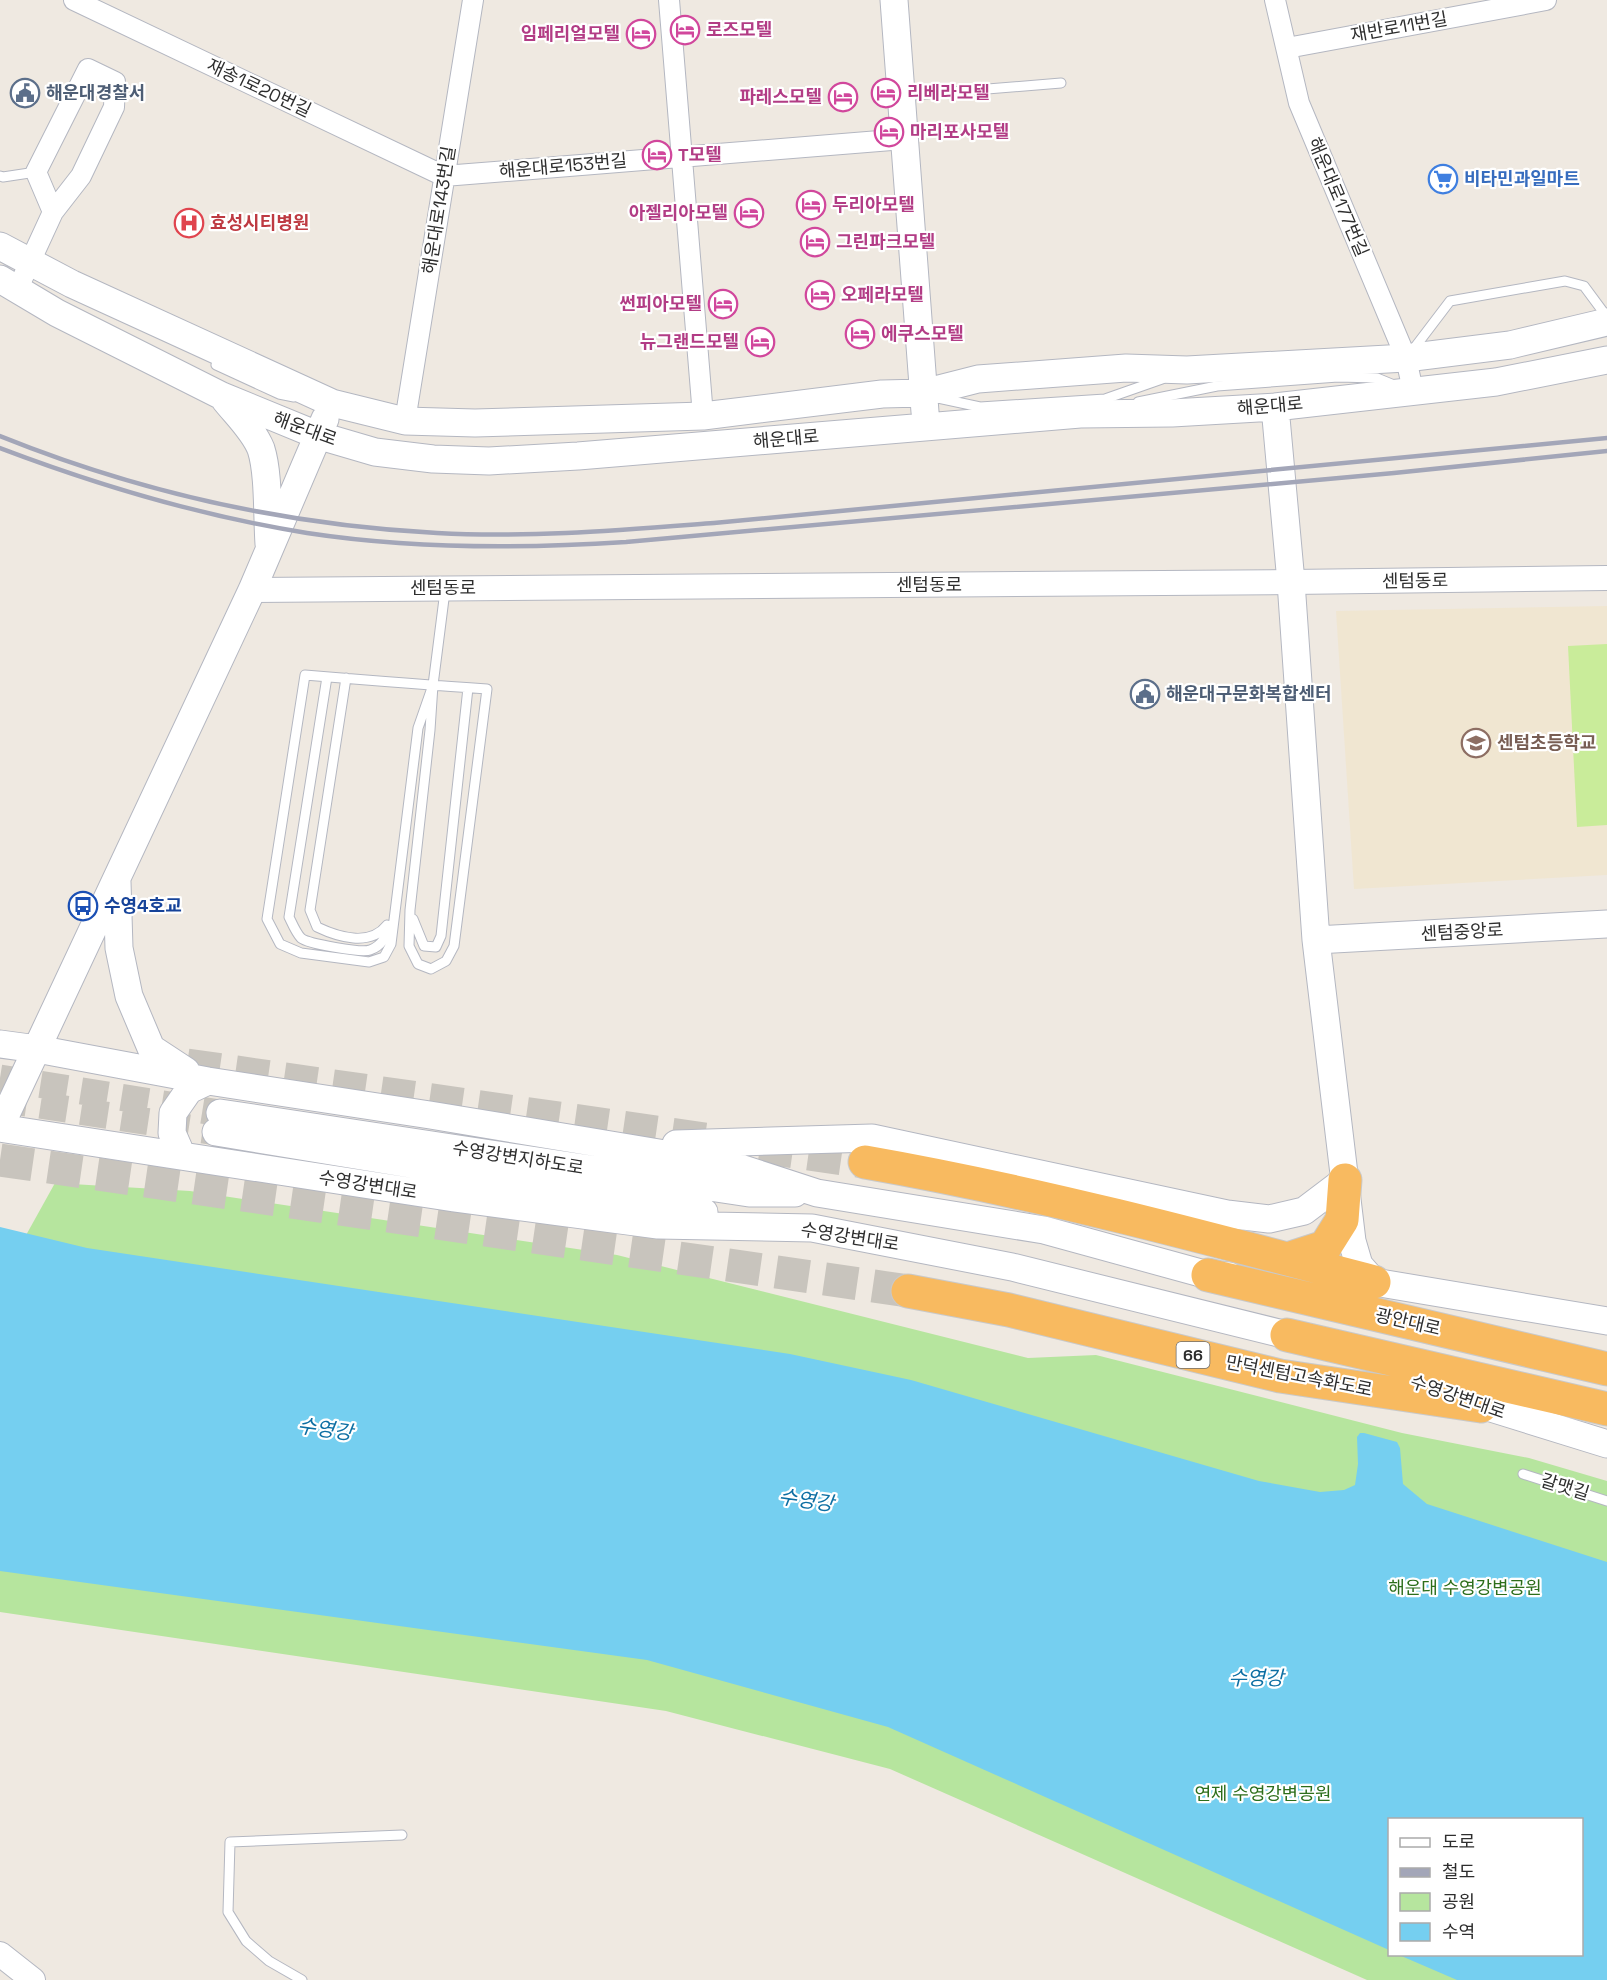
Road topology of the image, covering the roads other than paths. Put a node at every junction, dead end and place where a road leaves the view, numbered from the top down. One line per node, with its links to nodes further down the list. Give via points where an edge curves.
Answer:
1 (74, 0): 14 (street, 재송1로20번길)
2 (473, 0): 14 (street, 해운대로143번길)
3 (669, 0): 11 (street)
4 (894, 0): 9 (main road)
5 (1275, 0): 7 (street, 해운대로177번길)
6 (1546, 0): 7 (street, 재반로11번길)
7 (1287, 48): 22 (street, 해운대로177번길, via 1299,103)
8 (1061, 83): 9 (lane)
9 (901, 96): 10 (main road)
10 (904, 139): 11 (street, 해운대로153번길); 26 (main road)
11 (682, 156): 14 (street, 해운대로153번길); 31 (street)
12 (36, 172): 13 (lane); 15 (street); 15 (street, via 88,69 115,82 114,107 81,176)
13 (0, 176)
14 (444, 176): 32 (street, 해운대로143번길)
15 (53, 212): 17 (street)
16 (0, 246): 17 (main road, 해운대로)
17 (31, 262): 18 (street); 19 (lane); 28 (main road, 해운대로)
18 (9, 284): 27 (main road, 해운대로, via 57,313)
19 (67, 294)
20 (1607, 316): 22 (lane, via 1584,286 1565,281 1450,301)
21 (1607, 322): 22 (main road, 해운대로, via 1510,345)
22 (1406, 358): 25 (street, 해운대로177번길); 26 (main road, 해운대로, via 1187,370 1126,368 978,379)
23 (205, 359): 28 (lane, via 279,394)
24 (1607, 360): 25 (main road, 해운대로, via 1496,382)
25 (1413, 391): 29 (main road, 해운대로); 30 (lane, via 1377,378 1338,377 1217,386)
26 (923, 393): 31 (main road, 해운대로, via 882,394); 33 (main road)
27 (222, 396): 34 (main road, 해운대로); 35 (main road, via 260,449)
28 (332, 403): 32 (main road, 해운대로); 34 (main road)
29 (1275, 407): 30 (main road, 해운대로); 37 (main road)
30 (1080, 414): 33 (main road, 해운대로)
31 (703, 416): 32 (main road, 해운대로, via 475,423)
32 (405, 421)
33 (927, 426): 34 (main road, 해운대로, via 489,461 375,452)
34 (317, 435): 35 (main road)
35 (269, 550): 39 (main road)
36 (1607, 578): 37 (street, 센텀동로)
37 (1291, 582): 38 (street, 센텀동로); 48 (main road)
38 (446, 588): 39 (street, 센텀동로); 42 (lane)
39 (252, 590): 44 (main road)
40 (327, 676): 41 (lane); 46 (lane, via 289,917 300,938 320,945 369,951 386,936); 46 (lane, via 305,675 267,919 280,944 301,953 369,962 384,957 391,944)
41 (346, 678): 42 (lane); 46 (lane, via 310,910 317,927 334,935 367,939 381,933)
42 (433, 685): 43 (lane); 45 (lane); 46 (lane, via 418,728)
43 (468, 688): 45 (lane, via 441,936 436,947 424,946); 45 (lane, via 486,689 454,946 446,961 431,969 417,964 409,946)
44 (117, 878): 50 (main road); 51 (main road, via 119,948 129,996 151,1048)
45 (410, 910)
46 (396, 913)
47 (1607, 924): 48 (main road, 센텀중앙로)
48 (1316, 940): 56 (main road)
49 (0, 1044): 50 (main road, 수영강변대로)
50 (37, 1049): 51 (main road, 수영강변대로); 52 (main road)
51 (202, 1080): 53 (main road, 수영강변대로); 54 (main road, via 189,1090 173,1113 172,1133)
52 (0, 1128): 54 (main road, 수영강변대로)
53 (614, 1145): 56 (main road, via 872,1138 1227,1214 1269,1219 1304,1211); 57 (main road, 수영강변대로, via 731,1165)
54 (182, 1156): 58 (main road, 수영강변대로, via 658,1225)
55 (865, 1162): 59 (highway, via 1059,1202)
56 (1345, 1180): 59 (highway, via 1342,1220 1325,1247); 61 (main road, via 1352,1241 1359,1264)
57 (817, 1193): 58 (main road, 수영강변지하도로, via 749,1193 218,1123); 60 (main road, 수영강변대로, via 1044,1230)
58 (812, 1228): 64 (main road, 수영강변대로, via 1012,1267)
59 (1288, 1259): 61 (highway)
60 (1208, 1275): 61 (main road, 수영강변대로); 65 (highway, 광안대로)
61 (1374, 1282): 63 (main road, 수영강변대로)
62 (908, 1291): 66 (highway, 만덕센텀고속화도로 / 66, via 1009,1310 1280,1376)
63 (1607, 1321)
64 (1287, 1335): 66 (main road, 수영강변대로); 67 (highway)
65 (1607, 1369)
66 (1481, 1406): 68 (main road, 수영강변대로)
67 (1607, 1409)
68 (1607, 1444)
69 (1523, 1474): 70 (lane, 갈맷길)
70 (1607, 1501)
71 (402, 1835): 74 (lane, via 230,1842 228,1912 246,1941 268,1961)
72 (0, 1954): 73 (street)
73 (33, 1980)
74 (303, 1980)

